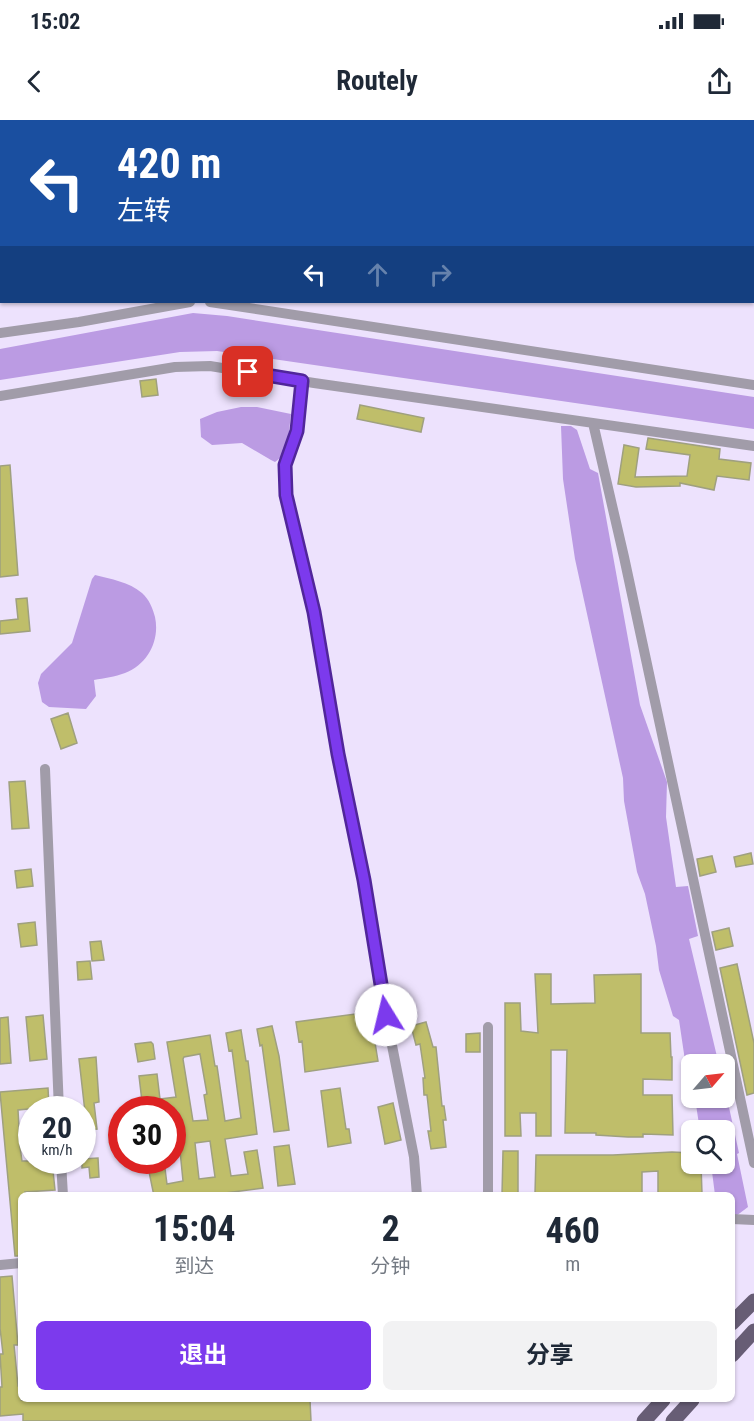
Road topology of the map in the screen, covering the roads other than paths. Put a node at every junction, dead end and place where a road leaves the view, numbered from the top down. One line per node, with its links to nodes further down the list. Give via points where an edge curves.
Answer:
1 (184, 303): 3 (street)
2 (217, 303): 5 (street)
3 (0, 333)
4 (302, 381): 6 (street, via 210,366 175,367); 7 (street); 15 (street, via 297,431 285,465 286,495 314,612 414,1157)
5 (754, 385)
6 (0, 396)
7 (592, 423): 8 (street); 12 (street)
8 (754, 446)
9 (45, 769): 11 (street)
10 (488, 1026): 16 (street)
11 (58, 1096)
12 (754, 1163)
13 (62, 1174): 14 (street)
14 (63, 1192)
15 (417, 1192)
16 (488, 1192)
17 (735, 1220): 18 (street)
18 (754, 1220)
19 (18, 1263): 20 (street)
20 (0, 1265)
21 (754, 1300): 22 (main road)
22 (735, 1320)
23 (754, 1331): 24 (main road)
24 (735, 1352)
25 (661, 1402): 27 (main road)
26 (690, 1402): 28 (main road)
27 (644, 1421)
28 (673, 1421)

